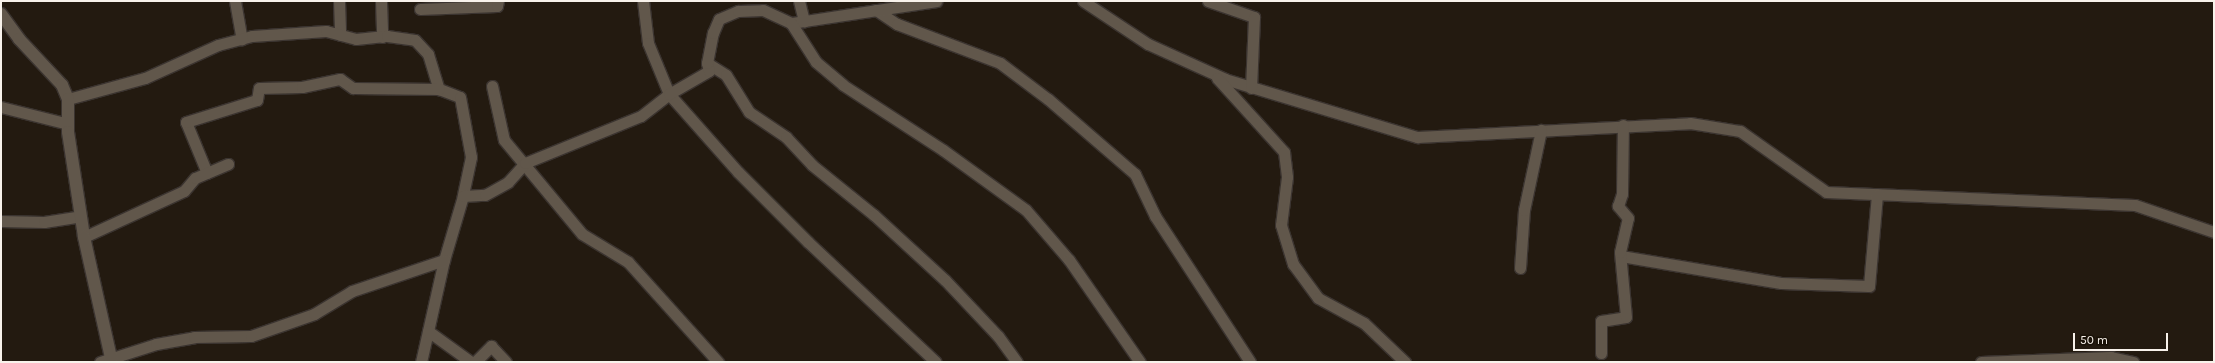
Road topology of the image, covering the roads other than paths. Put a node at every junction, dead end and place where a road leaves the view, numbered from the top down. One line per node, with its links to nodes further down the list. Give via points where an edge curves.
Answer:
1 (235, 1): 17 (street)
2 (339, 1): 15 (street)
3 (381, 1): 16 (street)
4 (498, 1): 10 (street, via 497,6)
5 (643, 1): 23 (street, via 648,43)
6 (799, 1): 13 (street)
7 (936, 1): 11 (street)
8 (1083, 1): 19 (street, via 1148,44)
9 (1208, 1): 21 (street, via 1254,17)
10 (420, 9)
11 (876, 10): 13 (street); 52 (street, via 897,24 1000,63 1048,99 1135,174 1155,216)
12 (1, 14): 24 (street, via 19,39 62,85)
13 (804, 21): 14 (street)
14 (792, 23): 18 (street, via 763,10 738,11 719,19 713,33); 51 (street, via 816,62 843,85 943,150 1026,210 1069,260)
15 (340, 35): 16 (street, via 356,38); 17 (street, via 326,31)
16 (382, 37): 22 (street, via 415,40 428,54)
17 (242, 39): 24 (street, via 218,46 145,78)
18 (707, 63): 23 (street, via 709,72); 50 (street, via 726,75 749,112 786,137 812,165 874,215 946,280 998,336)
19 (1214, 74): 21 (street); 53 (street, via 1284,152 1287,177 1281,225 1293,264 1318,298 1364,323)
20 (492, 86): 29 (street, via 504,140)
21 (1251, 88): 28 (street, via 1417,137)
22 (439, 89): 31 (street, via 353,88 340,79 302,87 259,88 257,100 186,122); 33 (street, via 460,97 471,157)
23 (669, 94): 29 (street, via 641,116); 49 (street, via 738,172 808,242)
24 (68, 99): 26 (street)
25 (1, 107): 26 (street)
26 (68, 124): 34 (street)
27 (1623, 125): 28 (street); 32 (street, via 1690,123 1740,131 1826,192); 38 (street, via 1622,194 1618,206 1628,218)
28 (1541, 130): 40 (street, via 1524,210)
29 (525, 163): 33 (street, via 508,182 485,195); 48 (street, via 582,234 628,262)
30 (228, 164): 31 (street)
31 (207, 173): 37 (street, via 195,178 184,191)
32 (1877, 194): 36 (street, via 2134,205); 38 (street, via 1869,286 1780,283)
33 (463, 196): 39 (street)
34 (81, 216): 35 (street, via 44,222); 37 (street)
35 (1, 221)
36 (2214, 232)
37 (84, 237): 43 (street)
38 (1621, 256): 42 (street, via 1626,317 1601,321)
39 (444, 260): 41 (street); 43 (street, via 359,289 314,314 252,336 194,337 156,344)
40 (1520, 268)
41 (428, 331): 44 (street); 45 (street)
42 (1601, 353)
43 (108, 360)
44 (421, 362)
45 (471, 362)
46 (475, 362): 47 (street, via 491,346)
47 (506, 362)
48 (718, 362)
49 (936, 362)
50 (1018, 362)
51 (1140, 362)
52 (1250, 362)
53 (1405, 362)
54 (1981, 362): 55 (street, via 2111,357)
55 (2133, 362)

